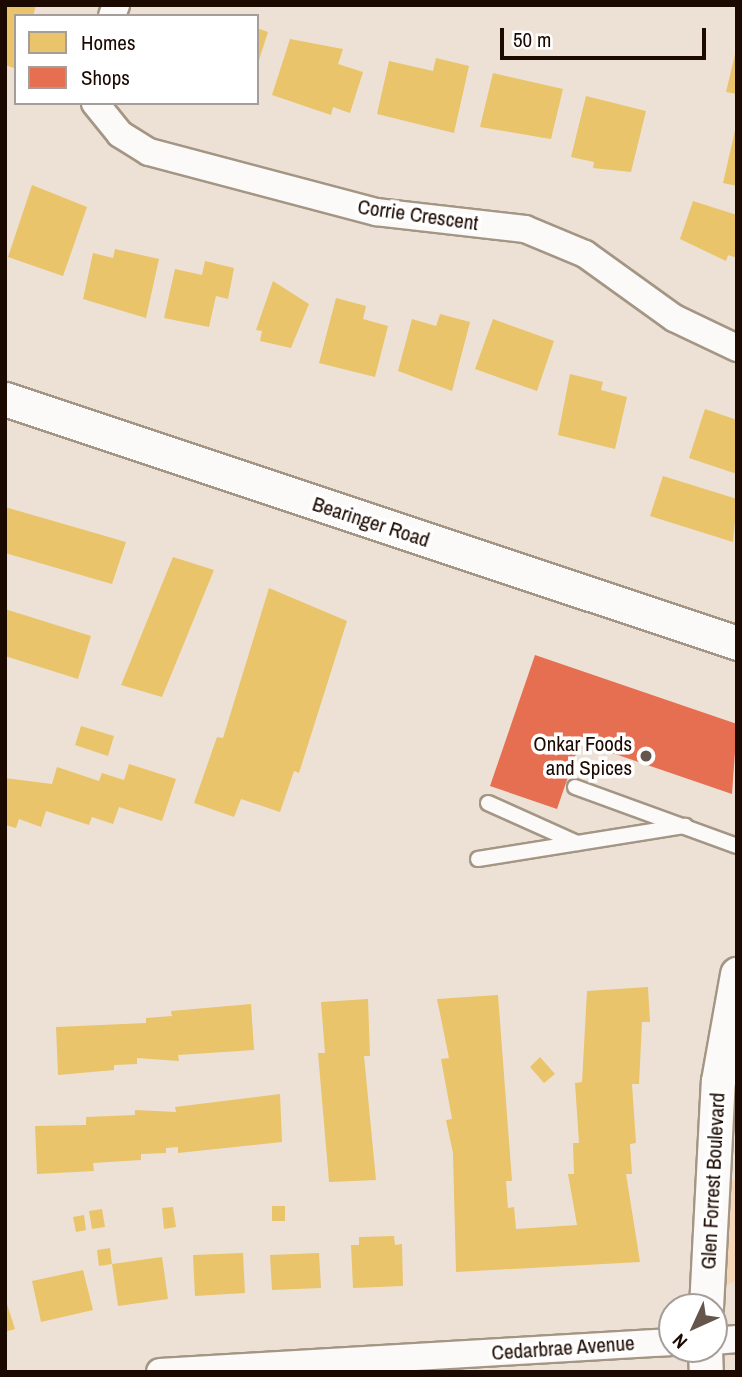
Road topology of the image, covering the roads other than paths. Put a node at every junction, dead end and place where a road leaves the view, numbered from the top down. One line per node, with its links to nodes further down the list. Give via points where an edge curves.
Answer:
1 (97, 105): 2 (street, Corrie Crescent, via 120,134 149,152 376,212 525,229 585,254 674,318)
2 (737, 348)
3 (5, 399): 4 (street, Bearinger Road)
4 (737, 643)
5 (575, 787): 7 (lane)
6 (488, 803): 8 (lane)
7 (685, 826): 8 (lane); 9 (lane)
8 (578, 843): 10 (lane)
9 (737, 846)
10 (478, 859)
11 (737, 974): 12 (street, Glen Forrest Boulevard, via 718,1081)
12 (727, 1131): 13 (street, Glen Forrest Boulevard)
13 (708, 1293)
14 (658, 1343): 15 (street, Cedarbrae Avenue)
15 (160, 1372)

